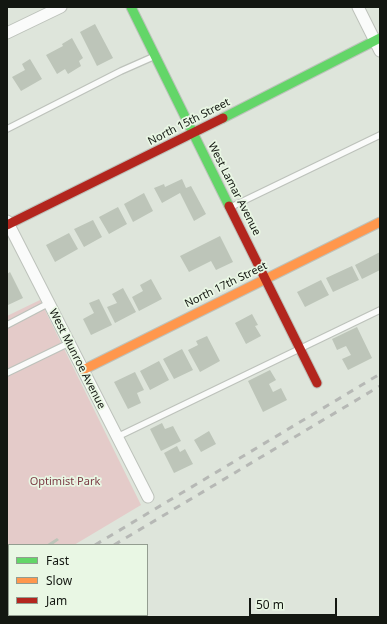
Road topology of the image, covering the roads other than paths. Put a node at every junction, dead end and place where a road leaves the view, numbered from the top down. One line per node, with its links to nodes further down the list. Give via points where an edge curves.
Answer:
1 (61, 7): 4 (street)
2 (131, 7): 7 (street, West Lamar Avenue)
3 (358, 7): 5 (street)
4 (7, 33)
5 (377, 40): 6 (street); 9 (street, North 15th Street)
6 (380, 51)
7 (155, 56): 8 (lane); 9 (street, West Lamar Avenue)
8 (7, 129)
9 (193, 133): 11 (street, West Lamar Avenue); 13 (street, North 15th Street)
10 (380, 135): 11 (lane)
11 (230, 207): 14 (street, West Lamar Avenue)
12 (380, 222): 14 (street, North 17th Street)
13 (8, 223): 15 (street, West Munroe Avenue)
14 (266, 278): 19 (street, West Lamar Avenue); 20 (street, North 17th Street)
15 (49, 303): 17 (lane); 18 (street, West Munroe Avenue)
16 (380, 310): 19 (lane)
17 (7, 325)
18 (69, 343): 20 (street, West Munroe Avenue); 21 (lane)
19 (300, 348): 22 (street, West Lamar Avenue); 23 (lane)
20 (83, 370): 23 (street, West Munroe Avenue)
21 (7, 373)
22 (317, 383)
23 (117, 437): 24 (street, West Munroe Avenue)
24 (148, 497)

